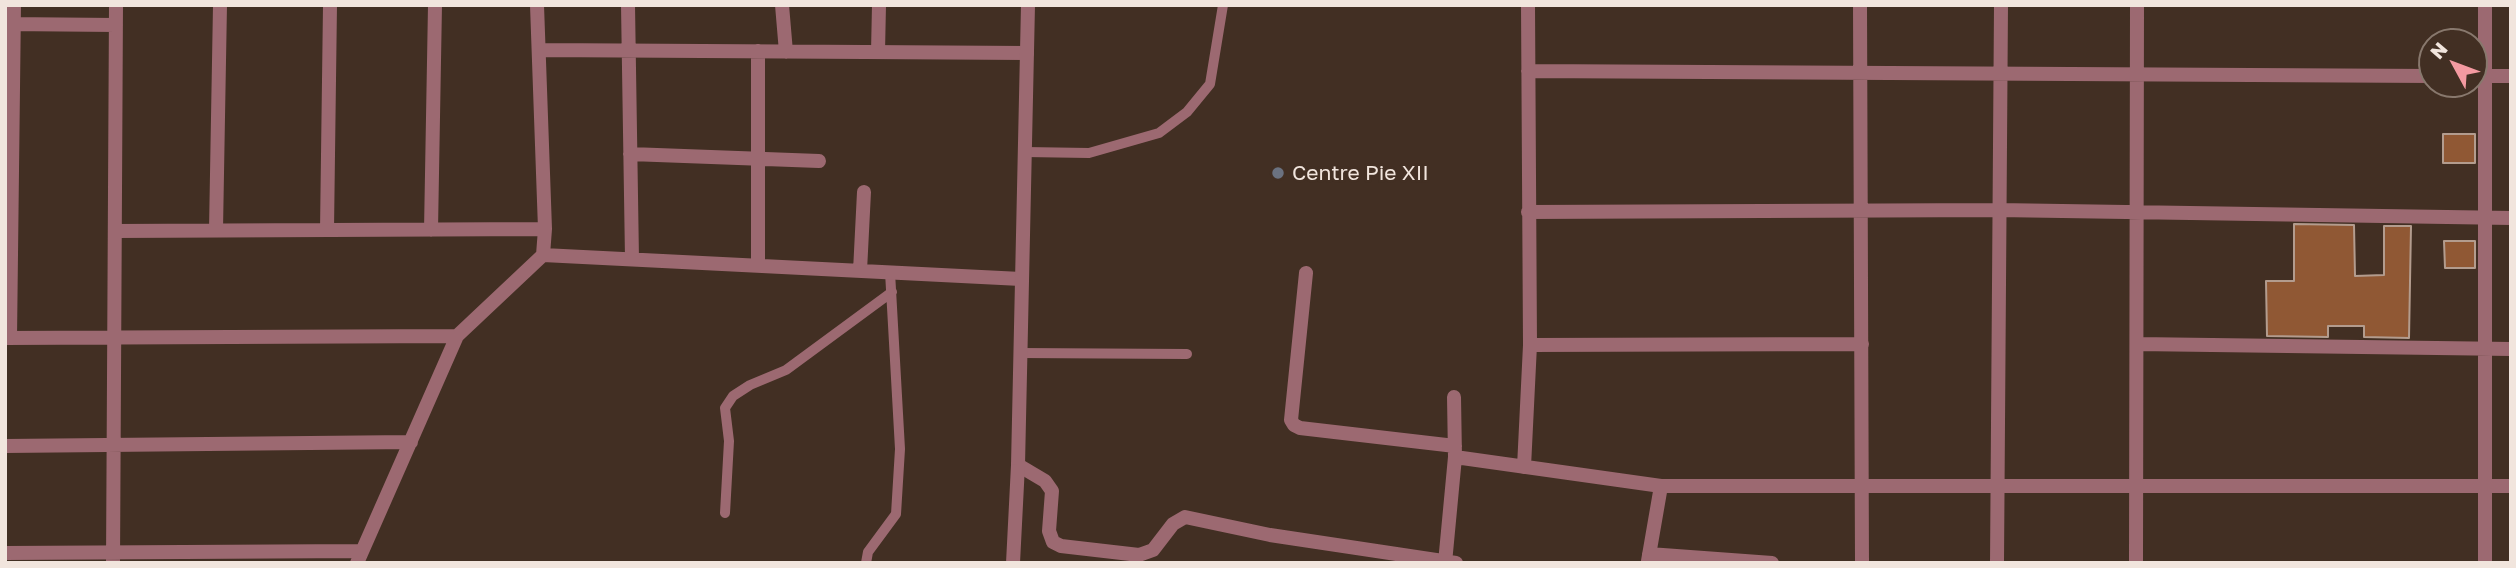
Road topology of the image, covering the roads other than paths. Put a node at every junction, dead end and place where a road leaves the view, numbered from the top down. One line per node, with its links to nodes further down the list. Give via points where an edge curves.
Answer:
1 (14, 5): 17 (street)
2 (116, 5): 18 (street)
3 (220, 5): 47 (street)
4 (330, 5): 48 (street)
5 (435, 5): 49 (street)
6 (537, 5): 20 (street)
7 (628, 5): 21 (street)
8 (782, 5): 23 (street)
9 (879, 5): 24 (street)
10 (1028, 5): 25 (street)
11 (1223, 5): 34 (lane, via 1210,84 1187,112 1159,133 1089,153)
12 (1528, 5): 26 (street)
13 (1860, 5): 27 (street)
14 (2001, 5): 28 (street)
15 (2137, 5): 29 (street)
16 (2485, 5): 19 (street)
17 (9, 24): 18 (street); 38 (street)
18 (116, 25): 50 (street)
19 (2483, 28)
20 (540, 50): 21 (street); 46 (street)
21 (628, 51): 22 (street); 35 (street)
22 (758, 51): 23 (street); 36 (street)
23 (786, 51): 24 (street)
24 (878, 52): 25 (street)
25 (1027, 53): 34 (street)
26 (1528, 71): 27 (street); 43 (street)
27 (1860, 71): 28 (street); 41 (street)
28 (2002, 75): 29 (street); 40 (street)
29 (2137, 75): 30 (street); 42 (street)
30 (2418, 76)
31 (2488, 76): 32 (street)
32 (2511, 76)
33 (2480, 98): 44 (street)
34 (1025, 152): 57 (street)
35 (630, 154): 36 (street); 52 (street)
36 (758, 158): 37 (street); 53 (street)
37 (819, 161)
38 (9, 182): 60 (street)
39 (864, 192): 54 (street)
40 (1998, 210): 41 (street); 42 (street); 78 (street)
41 (1861, 211): 43 (street); 62 (street)
42 (2136, 211): 44 (street); 63 (street)
43 (1528, 212): 64 (street)
44 (2485, 218): 45 (street); 65 (street)
45 (2511, 218)
46 (545, 229): 49 (street); 51 (street)
47 (216, 230): 48 (street); 50 (street)
48 (327, 230): 49 (street)
49 (431, 230)
50 (115, 231): 61 (street)
51 (543, 255): 52 (street); 59 (street)
52 (632, 259): 53 (street)
53 (758, 265): 54 (street)
54 (860, 271): 55 (street)
55 (890, 272): 57 (street); 58 (lane)
56 (1306, 273): 73 (street, via 1294,425)
57 (1021, 279): 67 (street)
58 (892, 292): 82 (lane, via 786,370 733,396 725,408 729,441); 88 (lane, via 900,449 897,514 868,552)
59 (457, 336): 61 (street); 70 (street)
60 (8, 338): 61 (street)
61 (115, 338): 71 (street)
62 (1861, 344): 64 (street); 77 (street)
63 (2137, 344): 65 (street); 79 (street)
64 (1530, 345): 75 (street)
65 (2485, 349): 66 (street); 80 (street)
66 (2511, 349)
67 (1020, 353): 68 (lane); 74 (street)
68 (1187, 354)
69 (1454, 397): 73 (street)
70 (411, 442): 71 (street); 84 (street)
71 (114, 445): 72 (street); 85 (street)
72 (5, 446)
73 (1455, 451): 75 (street); 87 (street)
74 (1018, 465): 87 (street, via 1045,481 1052,491 1049,531 1061,546 1139,555 1153,550 1173,524 1185,517); 89 (street)
75 (1524, 467): 76 (street)
76 (1661, 486): 77 (street); 86 (street)
77 (1862, 486): 78 (street); 91 (street)
78 (1997, 486): 79 (street); 92 (street)
79 (2137, 486): 80 (street); 93 (street)
80 (2487, 486): 81 (street); 94 (street)
81 (2511, 486)
82 (725, 513)
83 (5, 553): 85 (street)
84 (360, 557): 85 (street)
85 (113, 558)
86 (1649, 558): 90 (street)
87 (1449, 562)
88 (866, 563)
89 (1013, 563)
90 (1772, 563)
91 (1862, 563)
92 (1997, 563)
93 (2136, 563)
94 (2485, 563)

